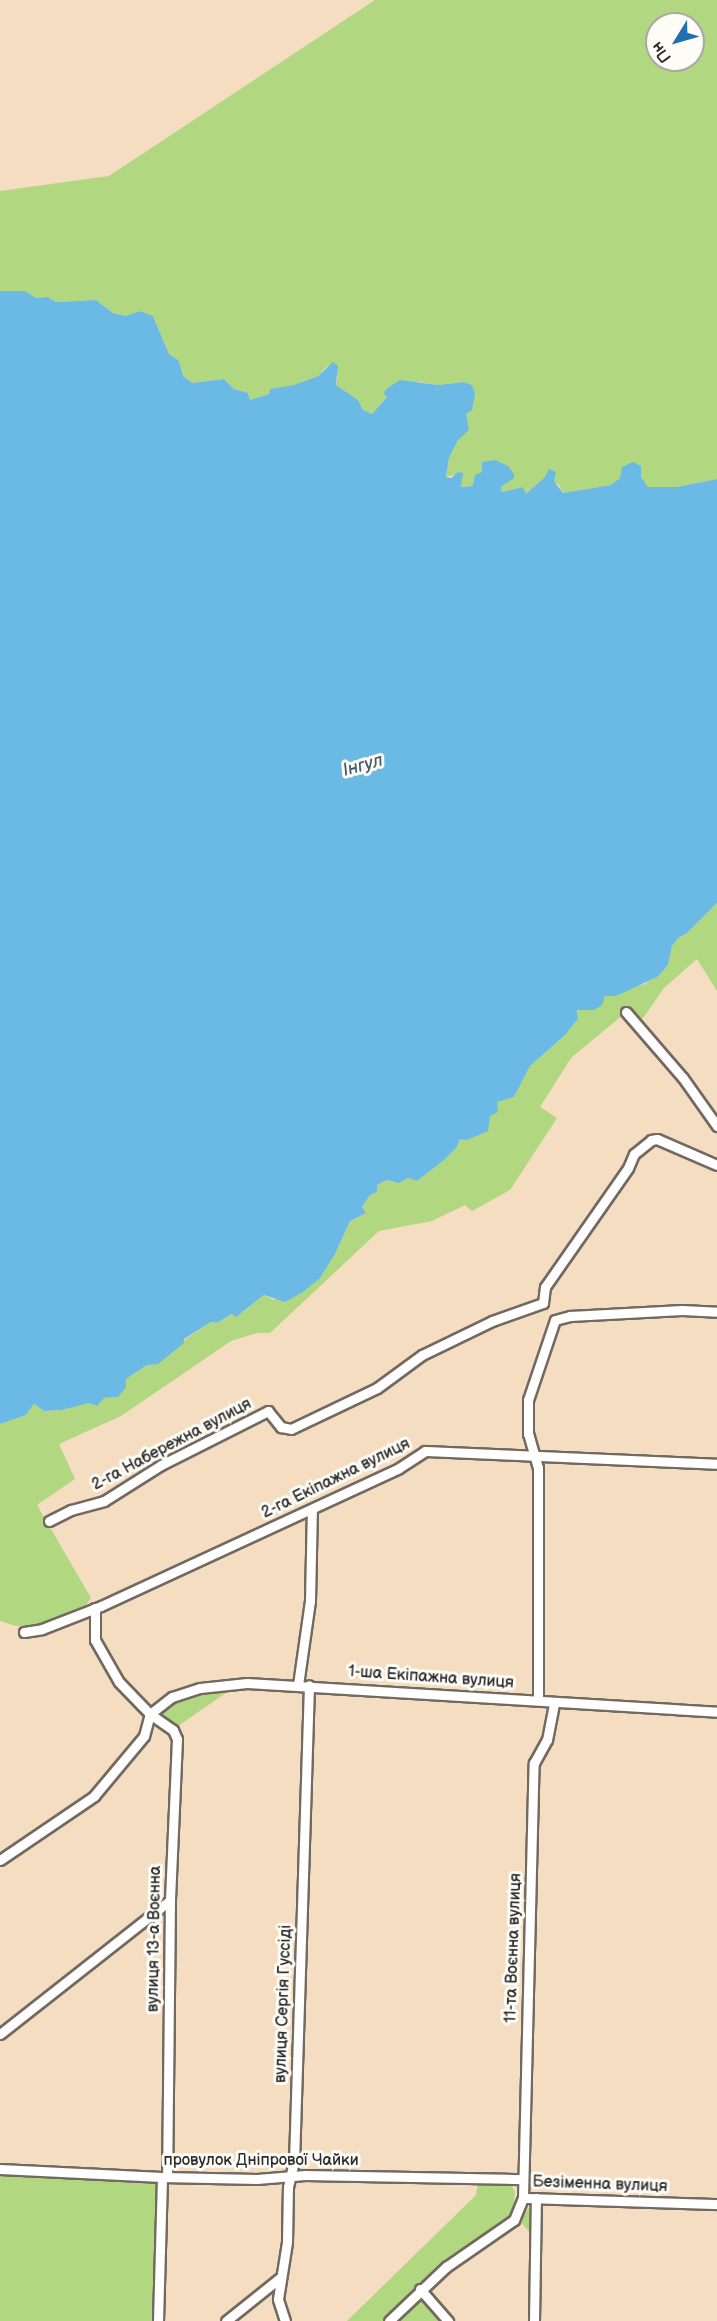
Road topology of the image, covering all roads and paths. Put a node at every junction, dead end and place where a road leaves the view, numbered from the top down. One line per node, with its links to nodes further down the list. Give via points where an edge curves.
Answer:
1 (626, 1012): 2 (street)
2 (717, 1126)
3 (717, 1165): 4 (street, via 657,1139 651,1140 634,1154 545,1287)
4 (543, 1303): 6 (street); 10 (street, 2-га Набережна вулиця, via 492,1321 422,1355 377,1388 291,1429 281,1427 267,1411 161,1465 104,1501)
5 (717, 1312): 6 (street, via 682,1310)
6 (555, 1320): 7 (street, via 528,1400 528,1434)
7 (534, 1456): 8 (street, 2-га Екіпажна вулиця); 9 (street, 2-га Екіпажна вулиця, via 425,1450 399,1468); 15 (street, via 538,1468)
8 (717, 1464)
9 (312, 1509): 11 (street, 2-га Екіпажна вулиця); 13 (street, via 310,1601)
10 (49, 1521)
11 (95, 1608): 12 (street, 2-га Екіпажна вулиця); 18 (street, вулиця 13-а Воєнна, via 95,1640 119,1682)
12 (24, 1632)
13 (298, 1685): 14 (street, 1-ша Екіпажна вулиця); 18 (street, 1-ша Екіпажна вулиця, via 200,1688 172,1697)
14 (309, 1685): 15 (street, 1-ша Екіпажна вулиця); 23 (street, вулиця Сергія Гуссіді)
15 (538, 1700): 16 (street, 1-ша Екіпажна вулиця)
16 (554, 1702): 17 (street, 1-ша Екіпажна вулиця); 25 (street, 11-та Воєнна вулиця, via 547,1740 534,1763)
17 (717, 1712)
18 (150, 1714): 19 (street, via 144,1736 94,1796); 20 (street, вулиця 13-а Воєнна, via 173,1730 177,1739)
19 (0, 1860)
20 (170, 1900): 21 (street); 24 (street, вулиця 13-а Воєнна)
21 (0, 2034)
22 (0, 2169): 24 (street, провулок Дніпрової Чайки)
23 (291, 2176): 24 (street, провулок Дніпрової Чайки); 25 (street, провулок Дніпрової Чайки); 29 (street, вулиця Сергія Гуссіді)
24 (164, 2177): 31 (street, вулиця 13-а Воєнна)
25 (523, 2179): 26 (street, 11-та Воєнна вулиця)
26 (523, 2198): 27 (street, Безіменна вулиця); 30 (street, Безіменна вулиця, via 514,2220)
27 (536, 2198): 28 (street, Безіменна вулиця); 36 (street)
28 (717, 2204)
29 (281, 2277): 32 (street); 33 (street, вулиця Сергія Гуссіді, via 278,2300)
30 (420, 2289): 34 (street, Безіменна вулиця); 35 (street)
31 (158, 2321)
32 (226, 2321)
33 (285, 2321)
34 (389, 2321)
35 (448, 2321)
36 (534, 2321)

